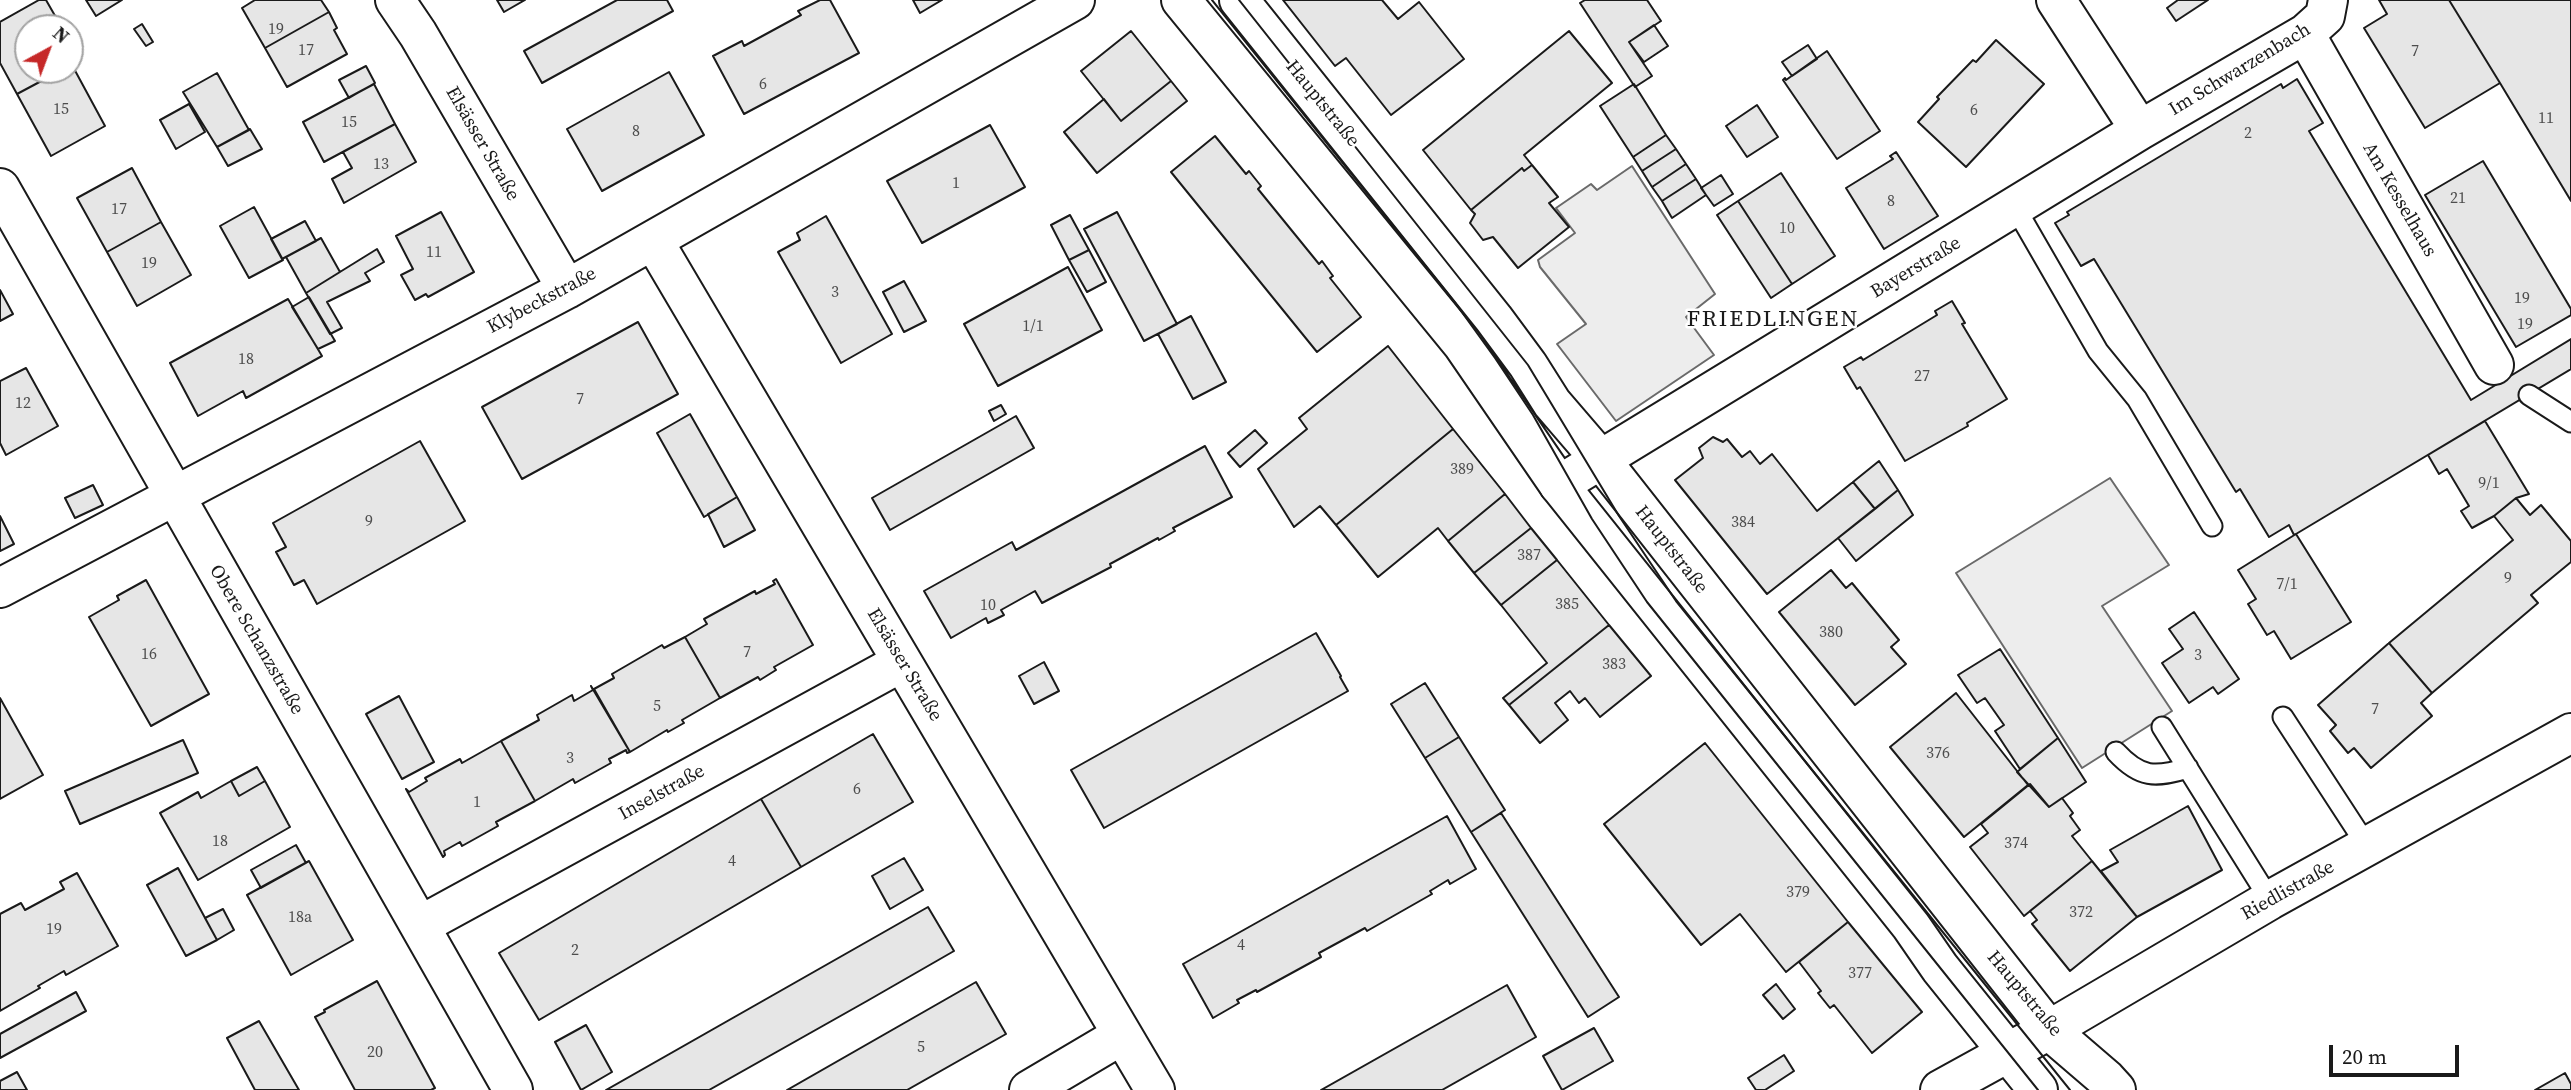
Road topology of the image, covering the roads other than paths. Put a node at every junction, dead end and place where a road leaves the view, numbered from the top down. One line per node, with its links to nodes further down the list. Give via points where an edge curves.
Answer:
1 (395, 0): 12 (street, Elsässer Straße)
2 (1075, 0): 11 (street, Klybeckstraße)
3 (1181, 0): 17 (street, via 1463,345)
4 (1239, 0): 16 (street, Hauptstraße)
5 (2056, 0): 8 (street)
6 (2328, 0): 7 (street, Im Schwarzenbach, via 2325,16)
7 (2305, 34): 8 (street, Im Schwarzenbach); 13 (street, Am Kesselhaus)
8 (2140, 130): 10 (street, Bayerstraße)
9 (0, 188): 18 (street, Obere Schanzstraße)
10 (2015, 207): 16 (street, Bayerstraße); 19 (lane, via 2098,351 2137,399)
11 (653, 240): 12 (street, Klybeckstraße); 21 (street, Elsässer Straße)
12 (567, 289): 18 (street, Klybeckstraße)
13 (2500, 371)
14 (2529, 394): 15 (lane)
15 (2571, 422)
16 (1601, 460): 17 (street, Bayerstraße); 30 (street, Hauptstraße)
17 (1559, 485): 32 (street)
18 (174, 495): 20 (street, Klybeckstraße); 29 (street, Obere Schanzstraße)
19 (2212, 526)
20 (0, 588)
21 (902, 662): 29 (street, Inselstraße); 31 (street, Elsässer Straße)
22 (2283, 717): 27 (lane)
23 (2162, 727): 26 (lane)
24 (2571, 733): 27 (street, Riedlistraße)
25 (2116, 752): 26 (lane, via 2145,774 2163,776)
26 (2188, 768): 28 (lane)
27 (2367, 846): 28 (street, Riedlistraße)
28 (2270, 900): 30 (street, Riedlistraße)
29 (421, 925): 33 (street, Obere Schanzstraße)
30 (2049, 1030): 32 (street, Riedlistraße); 38 (street, Hauptstraße)
31 (1122, 1035): 34 (street); 35 (street, Elsässer Straße)
32 (2008, 1053): 36 (street, Riedlistraße); 37 (street)
33 (513, 1090)
34 (1029, 1090)
35 (1155, 1090)
36 (1940, 1090)
37 (2038, 1090)
38 (2116, 1090)

